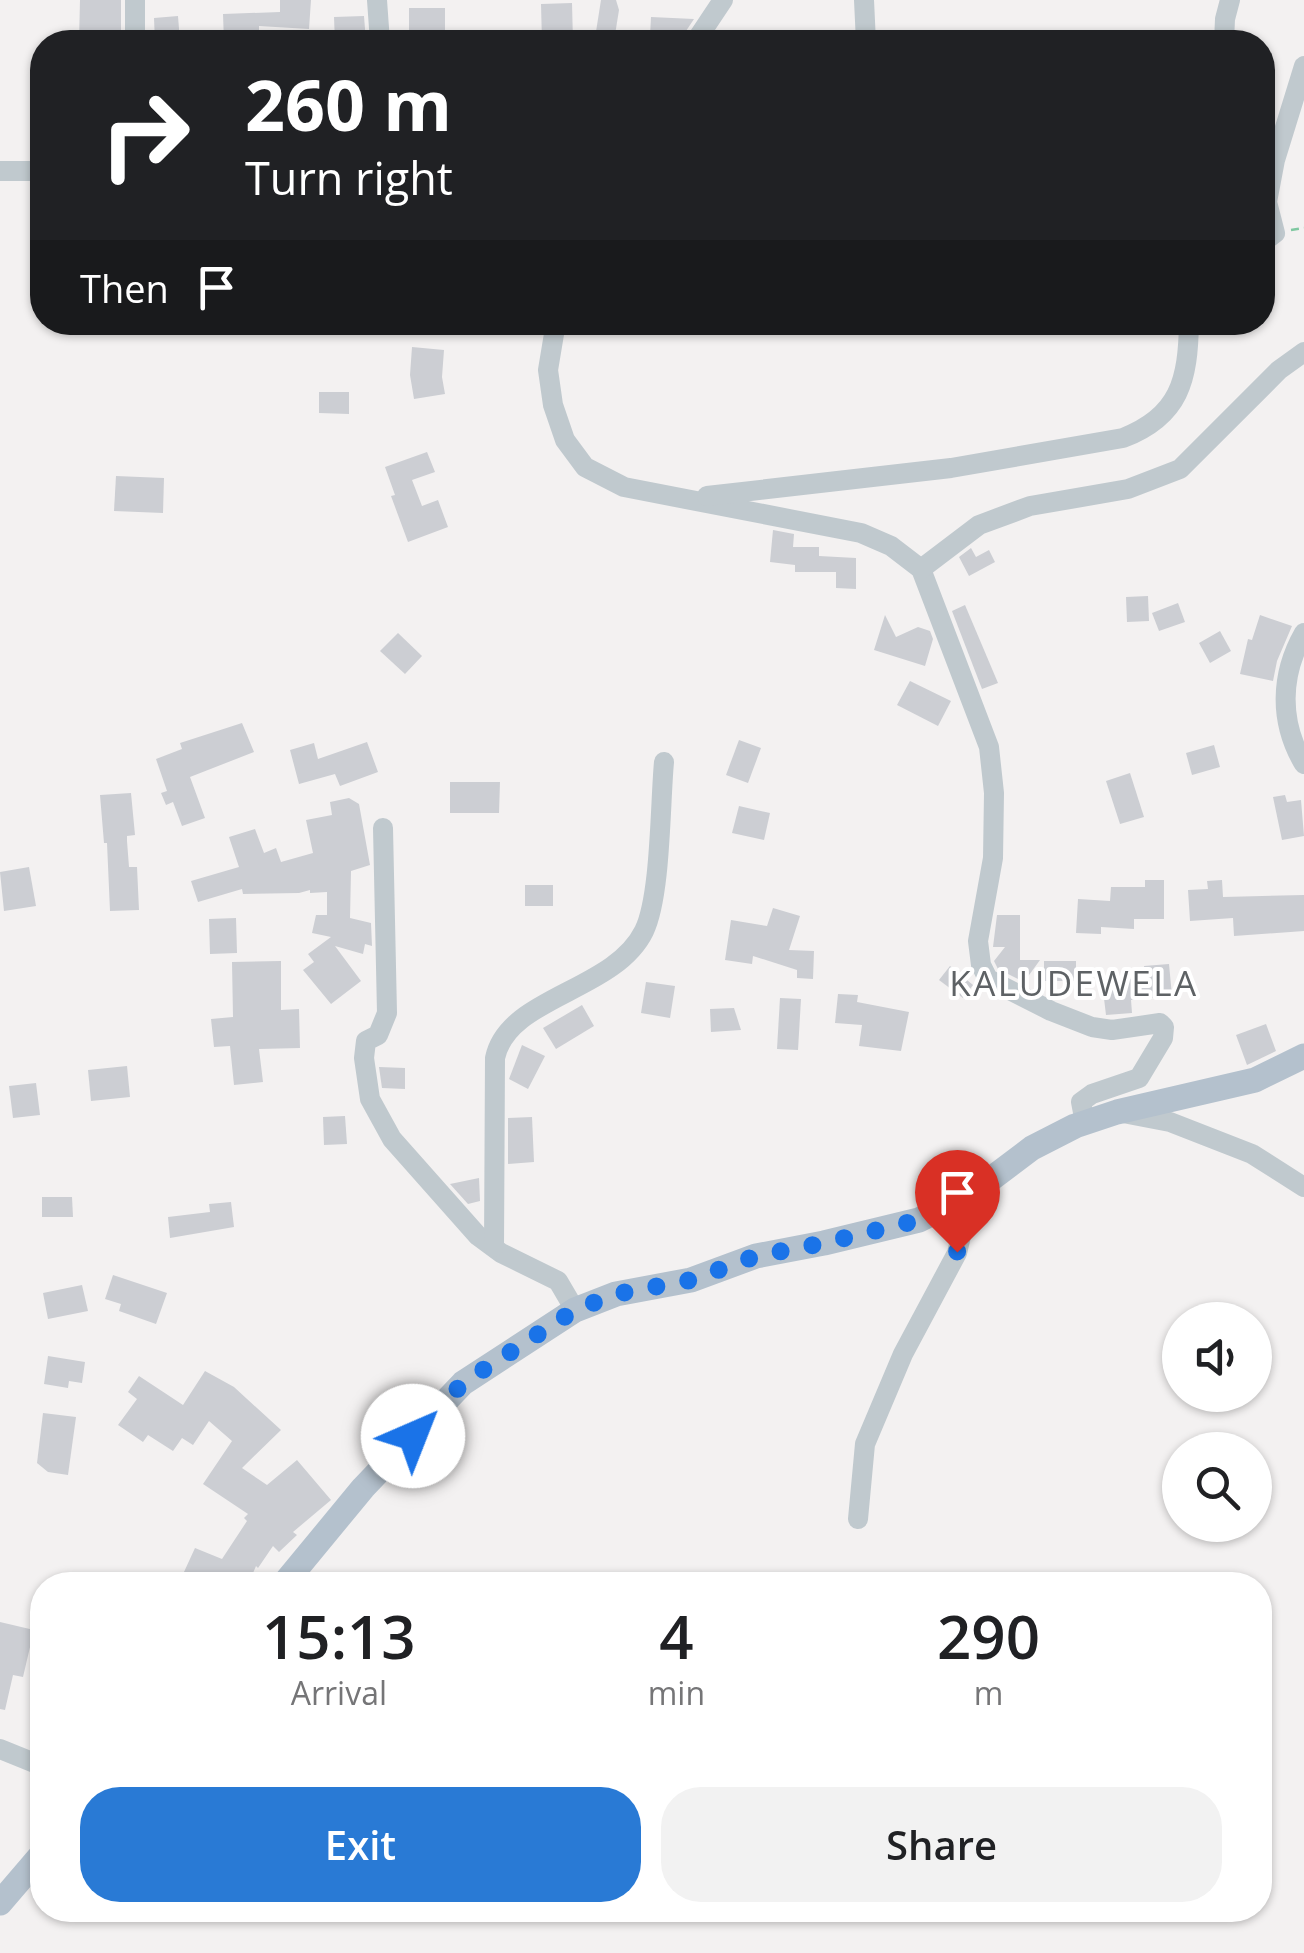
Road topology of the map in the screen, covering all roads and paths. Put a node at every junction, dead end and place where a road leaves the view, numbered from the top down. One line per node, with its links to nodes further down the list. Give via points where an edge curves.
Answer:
1 (135, 0): 6 (street)
2 (377, 0): 7 (street)
3 (723, 0): 8 (street)
4 (864, 0): 9 (street)
5 (1230, 0): 10 (street)
6 (135, 30)
7 (379, 30)
8 (703, 30)
9 (865, 30)
10 (1225, 30)
11 (1304, 66): 12 (street)
12 (1275, 160)
13 (0, 171): 14 (street)
14 (30, 171)
15 (554, 335): 18 (street, via 548,370 553,405 565,440 585,466 624,487)
16 (1188, 335): 18 (street, via 1172,406 1123,438 951,468)
17 (1304, 352): 19 (street, via 1180,469 1128,490 1030,506 980,525)
18 (690, 498): 19 (street, via 861,533)
19 (921, 569): 26 (street, via 990,747 993,858 978,941 988,979 1071,1020 1112,1030 1164,1027 1138,1078 1081,1102)
20 (1304, 633): 22 (street, via 1289,662 1285,714)
21 (664, 762): 29 (street, via 644,932 603,975 520,1020 498,1043)
22 (1304, 764)
23 (383, 828): 29 (street, via 387,1013 378,1035 366,1041 370,1099 392,1139)
24 (1304, 1056): 25 (main road, via 1255,1080)
25 (1117, 1112): 26 (main road); 27 (street, via 1221,1141)
26 (1086, 1123): 28 (main road, via 1032,1148)
27 (1304, 1187)
28 (971, 1194): 30 (main road, via 919,1220 756,1256); 31 (street, via 957,1252 865,1444)
29 (494, 1248): 30 (street, via 558,1281)
30 (575, 1310): 32 (main road, via 463,1383)
31 (858, 1519)
32 (294, 1572)
33 (0, 1749): 34 (street)
34 (30, 1761)
35 (30, 1868): 36 (main road)
36 (0, 1903)

